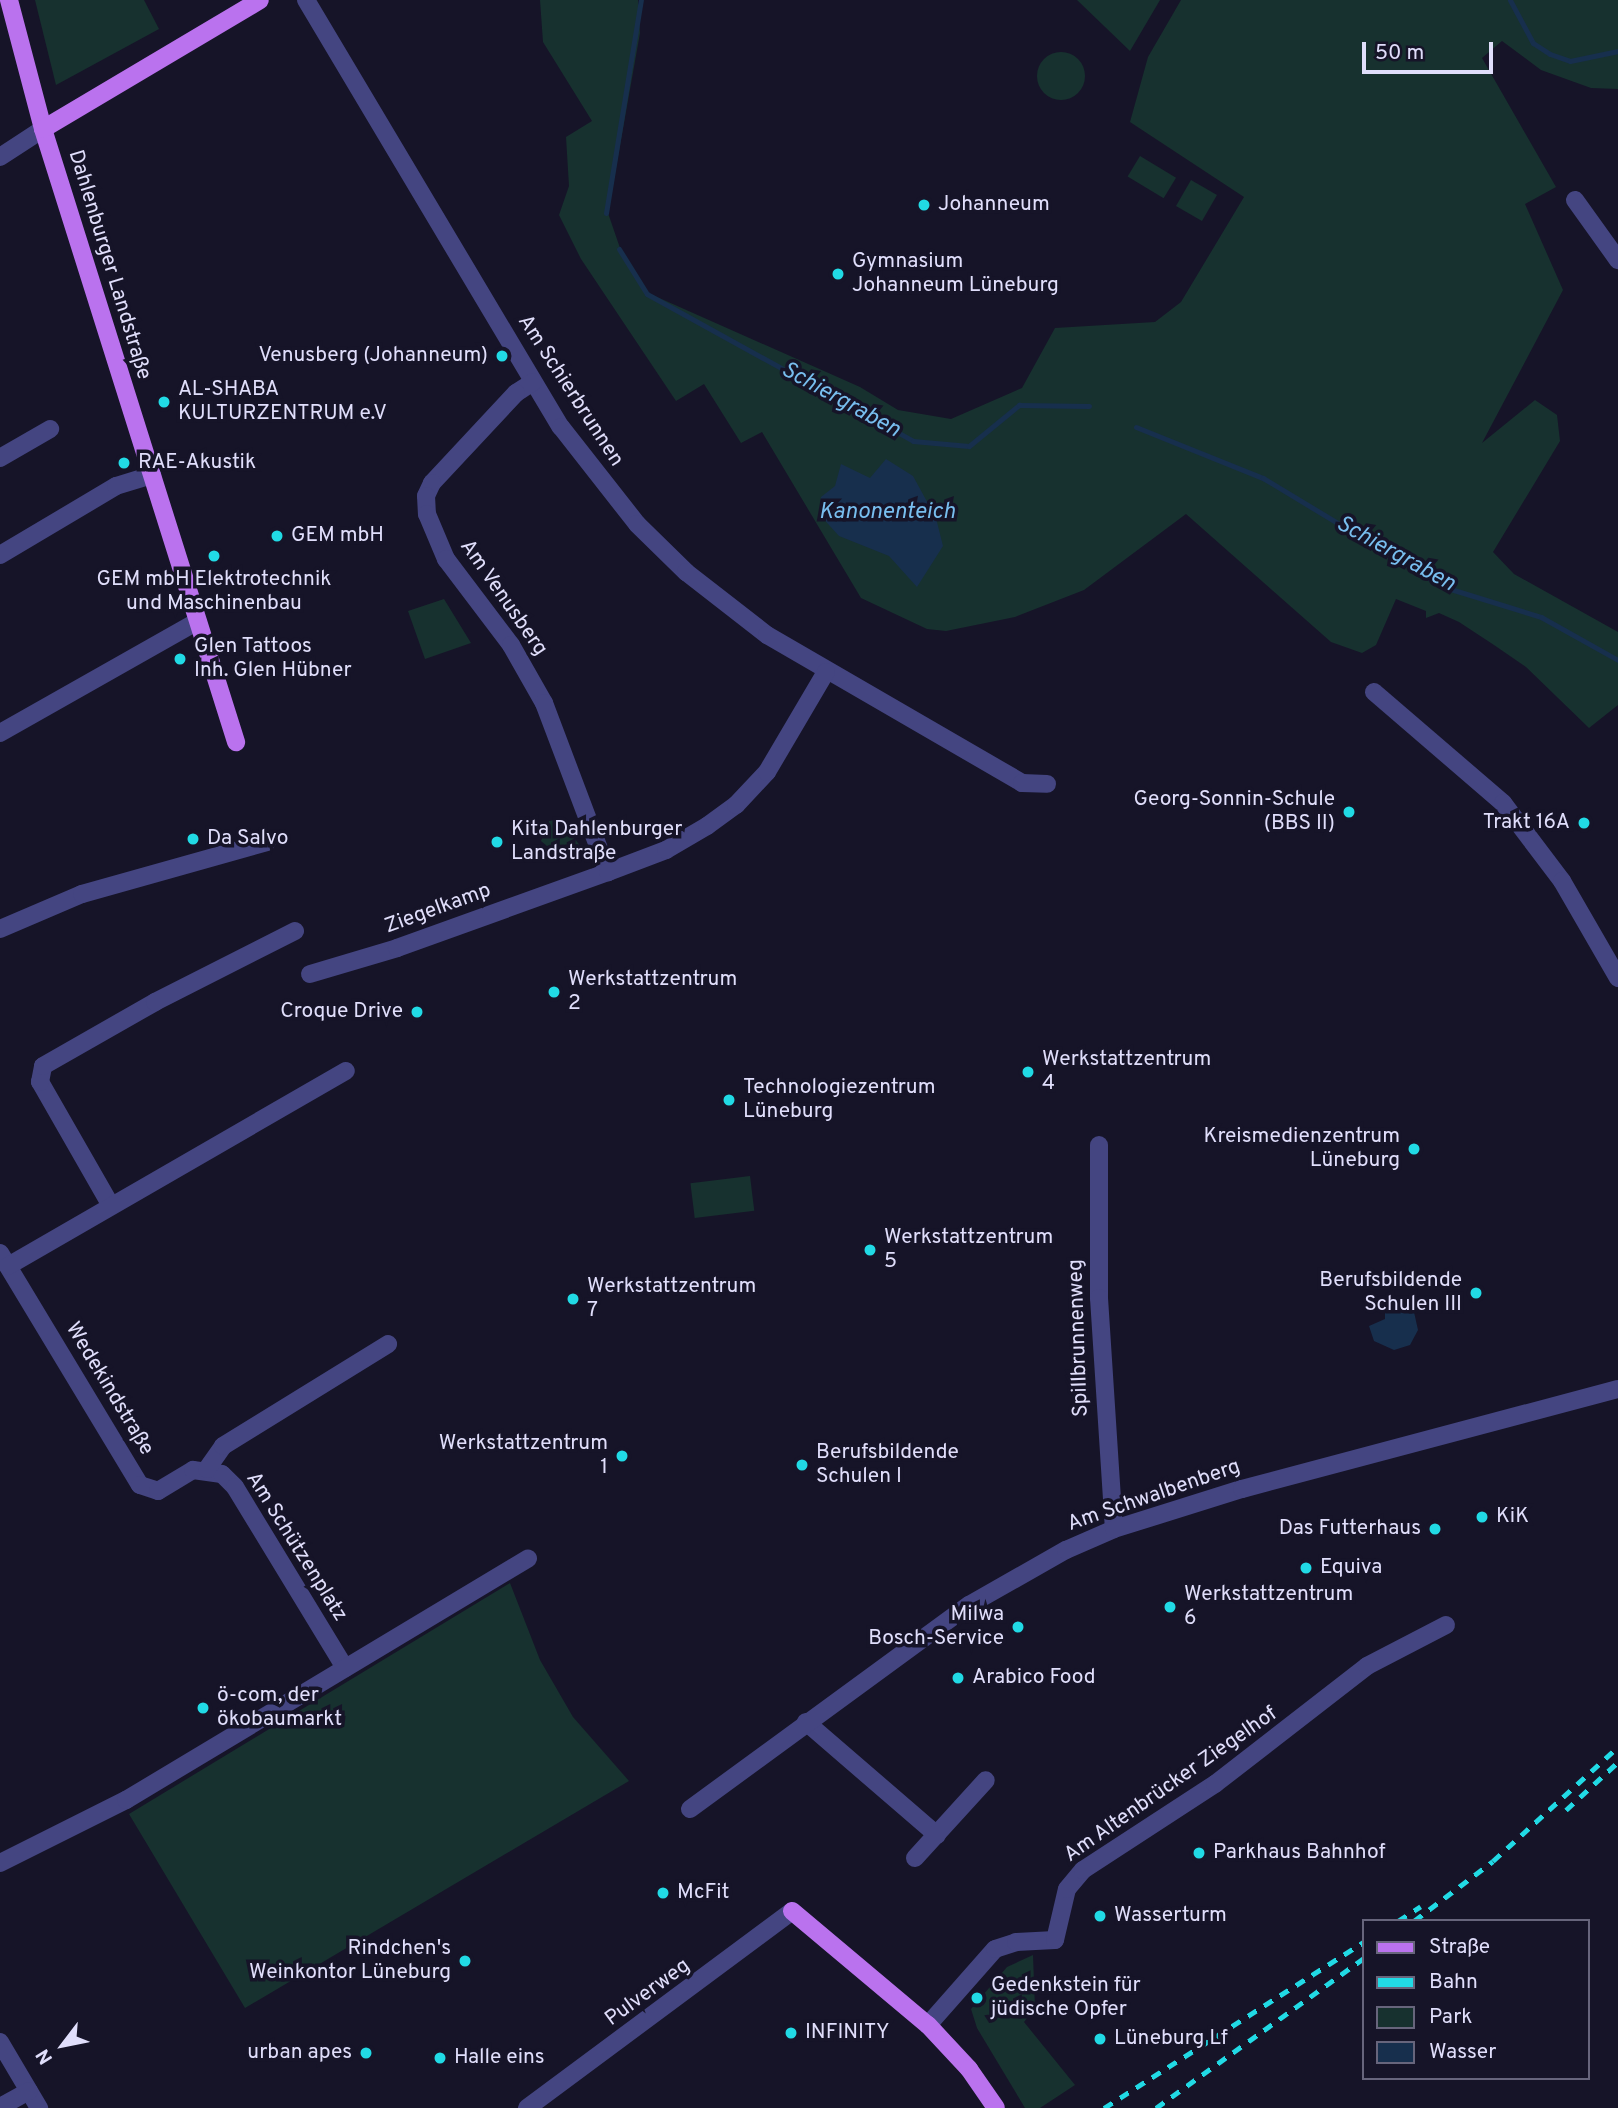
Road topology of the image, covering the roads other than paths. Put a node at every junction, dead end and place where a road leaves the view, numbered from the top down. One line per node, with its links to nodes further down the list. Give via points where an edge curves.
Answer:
1 (9, 0): 4 (main road, Dahlenburger Landstraße)
2 (260, 0): 4 (main road)
3 (306, 0): 8 (street, Am Schierbrunnen)
4 (43, 129): 5 (street); 11 (main road, Dahlenburger Landstraße)
5 (0, 157)
6 (1575, 200): 7 (street)
7 (1618, 260)
8 (533, 382): 14 (street, Am Schierbrunnen, via 603,485 668,555 747,621); 20 (street, Am Venusberg, via 516,393 438,476 426,496 427,514 446,559 511,645 544,703)
9 (50, 429): 10 (street)
10 (0, 458)
11 (152, 475): 12 (street, via 116,486); 13 (main road, Dahlenburger Landstraße)
12 (0, 555)
13 (198, 621): 16 (street); 17 (main road, Dahlenburger Landstraße)
14 (825, 672): 18 (street, Am Schierbrunnen, via 1022,783); 20 (street, Ziegelkamp, via 767,772 736,805 666,850)
15 (1374, 692): 24 (street, via 1503,803 1562,881)
16 (0, 733)
17 (236, 742)
18 (1047, 784)
19 (267, 842): 21 (street, via 82,894)
20 (608, 872): 23 (street, Ziegelkamp, via 397,948)
21 (0, 929)
22 (295, 931): 27 (street, via 155,1002 43,1066 40,1082)
23 (310, 974)
24 (1618, 978)
25 (346, 1071): 27 (street)
26 (1099, 1145): 32 (street, Spillbrunnenweg, via 1099,1298)
27 (110, 1204): 28 (street)
28 (4, 1259): 31 (street, Wedekindstraße, via 140,1485 158,1491 193,1470)
29 (388, 1344): 31 (street, via 223,1446)
30 (1618, 1389): 32 (street, Am Schwalbenberg, via 1242,1489)
31 (207, 1469): 35 (street, Am Schützenplatz, via 234,1487)
32 (1114, 1529): 36 (street, Am Schwalbenberg, via 988,1594)
33 (528, 1558): 35 (street)
34 (1446, 1625): 43 (street, Am Altenbrücker Ziegelhof, via 1367,1666 1215,1784 1083,1870 1067,1889 1055,1940 1016,1942 995,1949)
35 (345, 1668): 41 (street, via 126,1800)
36 (806, 1722): 38 (street, Am Schwalbenberg); 39 (street)
37 (986, 1780): 39 (street)
38 (690, 1809)
39 (937, 1835): 40 (street)
40 (915, 1858)
41 (0, 1863)
42 (792, 1911): 43 (main road); 48 (street, Pulverweg)
43 (928, 2025): 49 (main road, via 969,2069)
44 (0, 2042): 45 (street)
45 (29, 2091): 46 (street); 47 (street)
46 (2, 2107)
47 (39, 2108)
48 (527, 2108)
49 (996, 2108)

